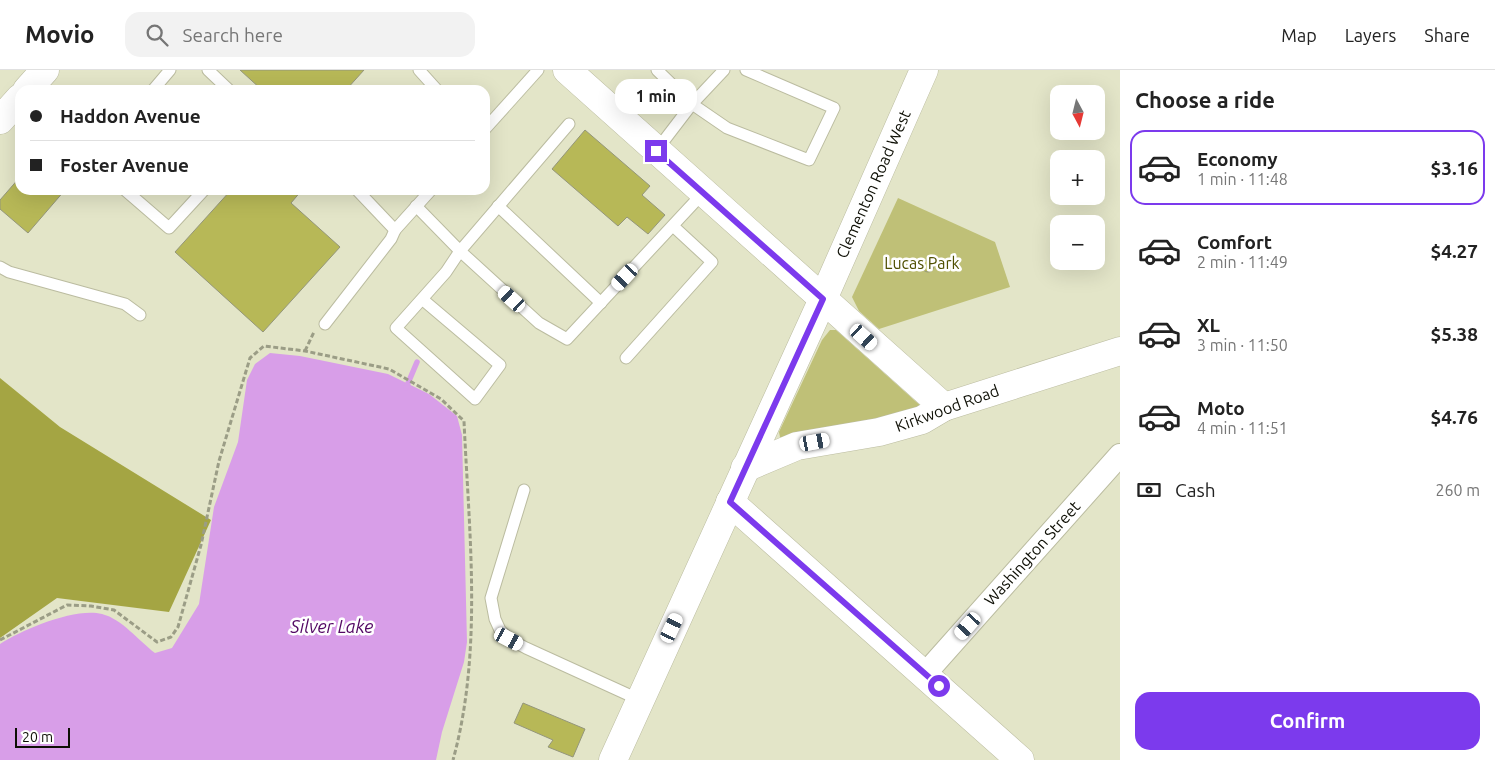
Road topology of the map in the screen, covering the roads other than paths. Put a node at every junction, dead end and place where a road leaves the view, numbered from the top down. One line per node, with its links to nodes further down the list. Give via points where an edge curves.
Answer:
1 (45, 70): 11 (street)
2 (170, 70): 12 (lane)
3 (208, 70): 13 (lane)
4 (419, 70): 14 (lane)
5 (538, 70): 18 (lane)
6 (567, 70): 20 (street)
7 (724, 70): 16 (lane)
8 (746, 70): 16 (lane, via 834,108 809,160 727,128)
9 (924, 70): 33 (street, Clementon Road West)
10 (664, 72): 16 (lane)
11 (32, 85)
12 (157, 85)
13 (223, 85)
14 (432, 85)
15 (15, 104): 17 (street)
16 (692, 104): 20 (lane)
17 (0, 120)
18 (490, 123)
19 (569, 124): 27 (lane)
20 (656, 151): 21 (street)
21 (703, 193): 28 (lane); 33 (street)
22 (134, 195): 23 (lane, via 170,228)
23 (200, 195)
24 (362, 195): 29 (lane)
25 (426, 195): 26 (lane)
26 (416, 206): 29 (lane); 30 (lane)
27 (498, 206): 30 (lane); 34 (lane)
28 (673, 226): 34 (lane); 38 (lane, via 712,262)
29 (395, 230): 36 (lane)
30 (460, 251): 32 (lane); 34 (lane, via 539,323 567,339)
31 (0, 267): 35 (lane, via 125,304)
32 (422, 299): 32 (lane, via 396,328 475,398 500,365)
33 (823, 299): 39 (street); 41 (street, Clementon Road West)
34 (601, 303)
35 (140, 315)
36 (321, 324)
37 (1120, 351): 39 (street, Kirkwood Road)
38 (626, 358)
39 (944, 407): 41 (street, Kirkwood Road, via 922,420 880,432 797,446)
40 (1120, 455): 44 (street, Washington Street)
41 (745, 468): 43 (street, Clementon Road West)
42 (524, 490): 45 (lane, via 491,598 500,630 526,648)
43 (730, 502): 44 (street); 45 (street, Clementon Road West)
44 (925, 674): 47 (street)
45 (640, 700): 46 (street, Clementon Road West)
46 (614, 760)
47 (1020, 760)

